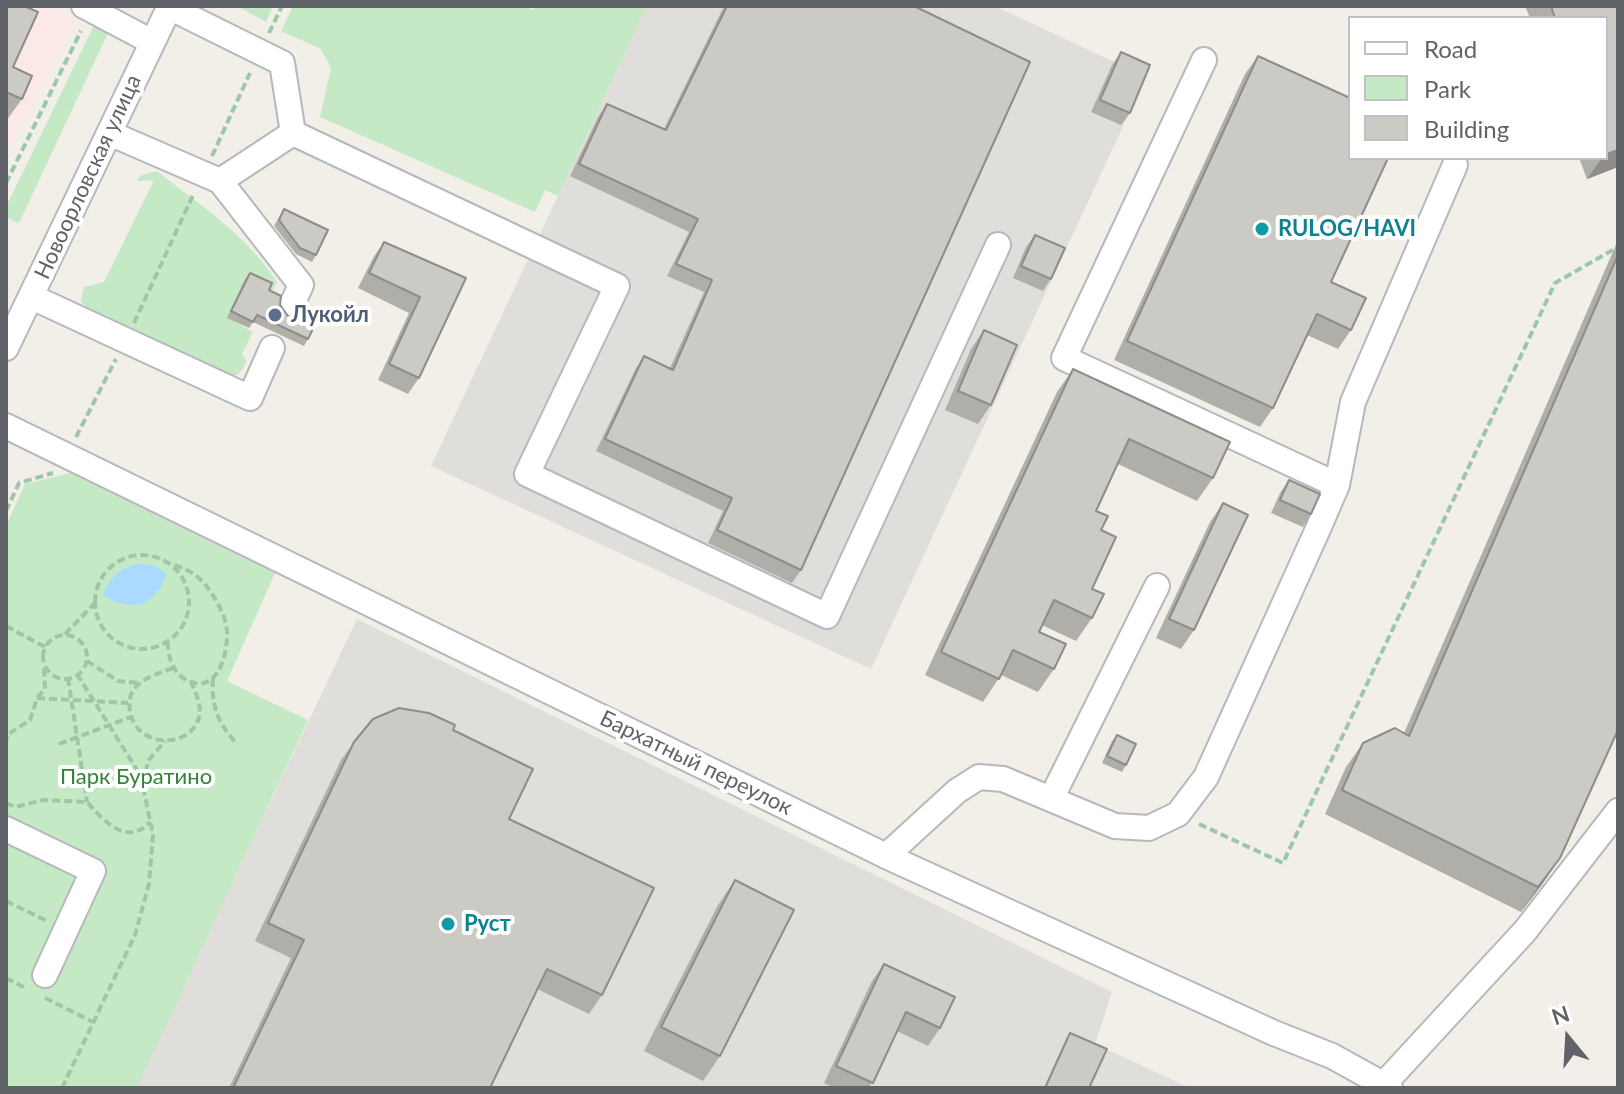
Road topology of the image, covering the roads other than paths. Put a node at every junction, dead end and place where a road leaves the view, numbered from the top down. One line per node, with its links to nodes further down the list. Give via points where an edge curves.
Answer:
1 (169, 7): 3 (street, Новоорловская улица); 6 (street, via 282,63)
2 (88, 8): 3 (street)
3 (152, 42): 5 (street, Новоорловская улица)
4 (1204, 60): 15 (street, via 1064,358)
5 (109, 133): 8 (street); 10 (street, Новоорловская улица)
6 (293, 133): 8 (street); 9 (street, via 617,286 527,474 827,616)
7 (1455, 165): 15 (street, via 1353,402)
8 (212, 178): 11 (street, via 301,285)
9 (998, 245)
10 (32, 297): 12 (street, Новоорловская улица); 13 (street, via 250,398)
11 (290, 309)
12 (7, 342)
13 (272, 348)
14 (6, 426): 20 (street, Бархатный переулок)
15 (1337, 485): 17 (street, via 1206,777 1178,814 1149,828 1115,826)
16 (1157, 586): 17 (street)
17 (1051, 799): 20 (street, via 1003,779 979,777)
18 (1618, 811): 22 (street, via 1525,931)
19 (6, 829): 21 (street, via 93,871)
20 (886, 856): 22 (street, Бархатный переулок, via 1332,1056)
21 (40, 988)
22 (1387, 1086)

